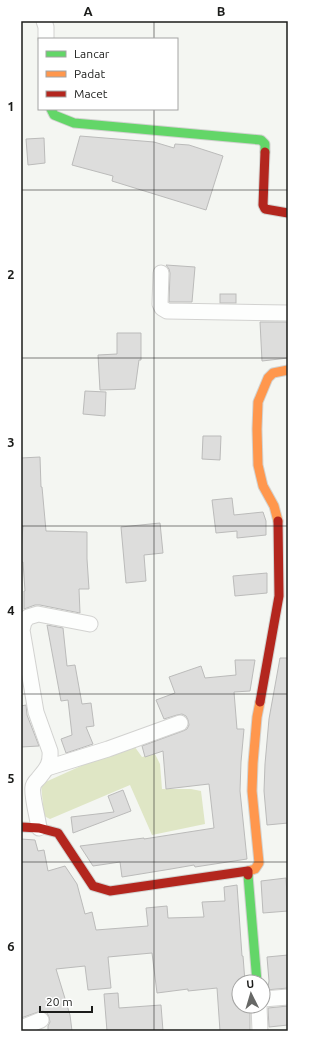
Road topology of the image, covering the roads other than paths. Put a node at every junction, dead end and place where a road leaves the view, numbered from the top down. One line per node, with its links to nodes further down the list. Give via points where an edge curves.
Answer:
1 (44, 21): 2 (street)
2 (46, 38)
3 (52, 110): 4 (street, via 54,115 74,123 261,140 264,144 263,205 265,209)
4 (288, 213)
5 (161, 273): 6 (street, via 160,304 167,311)
6 (288, 313)
7 (288, 370): 8 (street, via 273,373 268,378 258,402 257,429 258,465 263,486 278,519)
8 (283, 596): 14 (street, via 262,689 253,763 252,791 259,863 255,869)
9 (90, 624): 11 (street, via 38,614 28,617 24,622 22,630 36,712 51,757)
10 (180, 723): 11 (street)
11 (47, 768): 13 (street, via 33,786)
12 (21, 827): 13 (street)
13 (39, 828): 14 (street, via 58,833 93,886 110,891)
14 (248, 871): 15 (street)
15 (256, 974)
16 (288, 997): 17 (street)
17 (271, 998)
18 (259, 1014): 21 (street)
19 (41, 1020): 20 (street)
20 (21, 1028)
21 (260, 1031)

